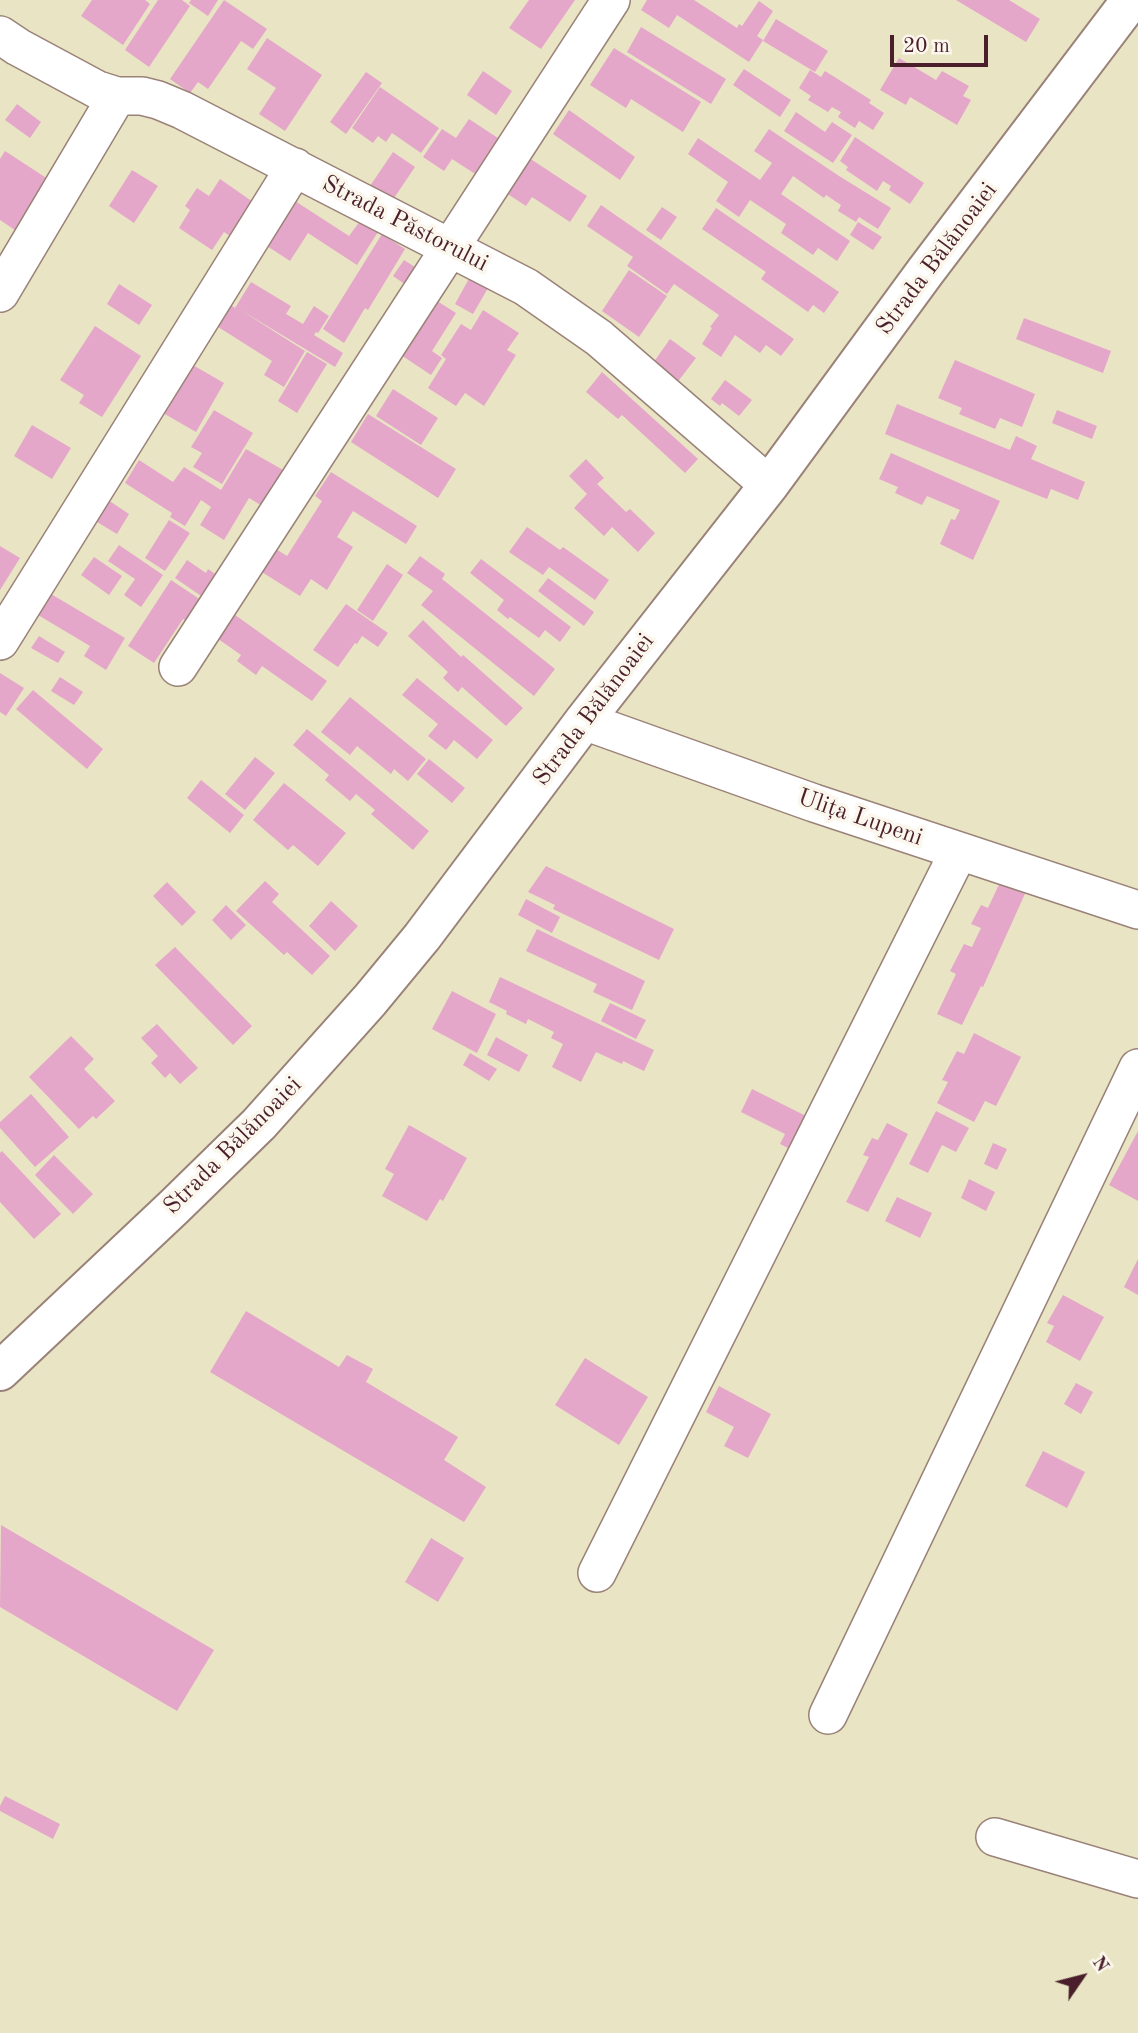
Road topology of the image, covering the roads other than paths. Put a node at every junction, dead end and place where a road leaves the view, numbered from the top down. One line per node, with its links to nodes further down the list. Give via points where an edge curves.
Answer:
1 (611, 0): 6 (street)
2 (1132, 0): 8 (main road, Strada Bălănoaiei)
3 (0, 35): 4 (street, Strada Păstorului)
4 (117, 96): 5 (street, Strada Păstorului, via 158,100); 7 (street)
5 (295, 167): 6 (street, Strada Păstorului); 9 (street)
6 (450, 246): 8 (street, Strada Păstorului, via 526,287 599,338); 10 (street)
7 (0, 293)
8 (768, 485): 11 (main road, Strada Bălănoaiei)
9 (0, 641)
10 (178, 667)
11 (584, 721): 12 (street, Ulița Lupeni); 15 (main road, Strada Bălănoaiei, via 422,937 259,1124)
12 (959, 851): 13 (street, Ulița Lupeni); 16 (street)
13 (1138, 910)
14 (1138, 1068): 17 (street)
15 (3, 1362)
16 (597, 1573)
17 (828, 1715)
18 (995, 1837): 19 (street)
19 (1138, 1879)

